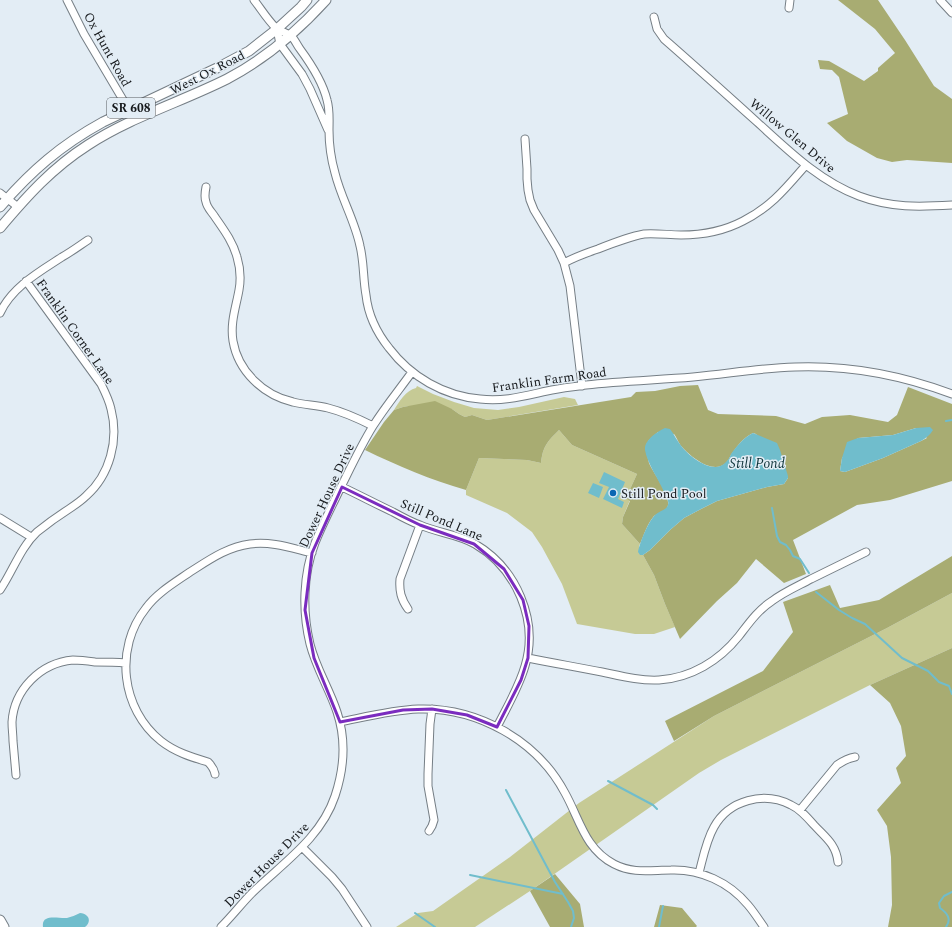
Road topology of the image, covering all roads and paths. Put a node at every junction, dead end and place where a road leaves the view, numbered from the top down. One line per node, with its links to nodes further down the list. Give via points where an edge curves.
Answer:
1 (67, 0): 13 (street, Ox Hunt Road)
2 (254, 0): 10 (street)
3 (307, 0): 10 (main road, West Ox Road / SR 608)
4 (326, 0): 11 (main road, West Ox Road / SR 608)
5 (790, 0): 7 (street)
6 (940, 0): 8 (street)
7 (789, 8)
8 (952, 14)
9 (654, 17): 16 (street, Willow Glen Drive, via 657,29 664,39)
10 (277, 29): 11 (street, Franklin Farm Road); 12 (street, Franklin Farm Road); 13 (main road, West Ox Road / SR 608, via 248,51 217,68)
11 (290, 35): 12 (main road, West Ox Road / SR 608); 14 (street, Franklin Farm Road, via 310,63 325,95)
12 (280, 44): 14 (street, Franklin Farm Road, via 302,74); 21 (main road, West Ox Road / SR 608, via 232,76 110,132 88,145 46,177)
13 (129, 110): 18 (main road, West Ox Road / SR 608, via 86,131 62,147)
14 (329, 132): 27 (street, Franklin Farm Road, via 339,189 360,243 370,313 387,346)
15 (525, 139): 24 (street, via 530,200)
16 (806, 165): 19 (street, Willow Glen Drive, via 844,190 874,201 908,207); 24 (street, via 768,206 730,227 699,234 632,236)
17 (206, 187): 30 (street, via 207,207 228,236 240,269 232,329 236,352 246,371 261,387 282,399 329,408)
18 (4, 196): 20 (main road, West Ox Road / SR 608); 21 (street)
19 (952, 205)
20 (0, 207)
21 (18, 207): 22 (main road, West Ox Road / SR 608)
22 (0, 228)
23 (88, 240): 25 (street)
24 (564, 263): 28 (street, via 570,286)
25 (26, 281): 26 (street, via 10,296); 34 (street, Franklin Corner Lane, via 101,384 111,409 114,434 107,467 95,487 87,496)
26 (0, 313)
27 (412, 372): 28 (street, Franklin Farm Road, via 449,392 478,399 505,400); 30 (street, Dower House Drive)
28 (582, 386): 29 (street, Franklin Farm Road, via 795,367 822,367 896,376)
29 (952, 394)
30 (373, 426): 31 (street, Dower House Drive)
31 (342, 486): 33 (street, Still Pond Lane); 36 (street, Dower House Drive, via 321,528)
32 (0, 518): 34 (street)
33 (420, 525): 38 (street, via 400,579 399,588); 39 (street, Still Pond Lane, via 474,544 496,559 504,568 518,589 526,613)
34 (32, 537): 37 (street, Franklin Corner Lane)
35 (866, 552): 39 (street, via 776,598 757,613 721,655 698,670 686,674 660,680 637,679)
36 (312, 553): 40 (street, via 263,543 239,546 216,555 160,593 146,607 130,639); 42 (street, Dower House Drive, via 305,592 306,626 314,658)
37 (0, 590)
38 (408, 609)
39 (528, 658): 43 (street, Still Pond Lane, via 521,680)
40 (126, 662): 45 (street, via 127,684 131,698 147,727 172,749 208,762); 46 (street, via 74,660 53,665 31,680 21,692 12,724)
41 (432, 709): 42 (street, via 403,710); 43 (street, via 467,715); 48 (street, via 428,774 434,820)
42 (340, 722): 49 (street, Dower House Drive, via 343,751 337,789 329,811)
43 (497, 727): 51 (street, via 523,743 556,778 587,839 606,859 632,870 683,870)
44 (856, 757): 47 (street, via 837,765)
45 (215, 774)
46 (16, 775)
47 (800, 810): 50 (street, via 835,848); 51 (street, via 783,801 763,798 737,805 720,818 715,826)
48 (429, 831)
49 (302, 847): 54 (street, Dower House Drive); 55 (street, via 342,889)
50 (838, 862)
51 (699, 873): 56 (street, via 717,880 738,894)
52 (0, 920): 53 (main road)
53 (4, 927)
54 (221, 927)
55 (367, 927)
56 (764, 927)

